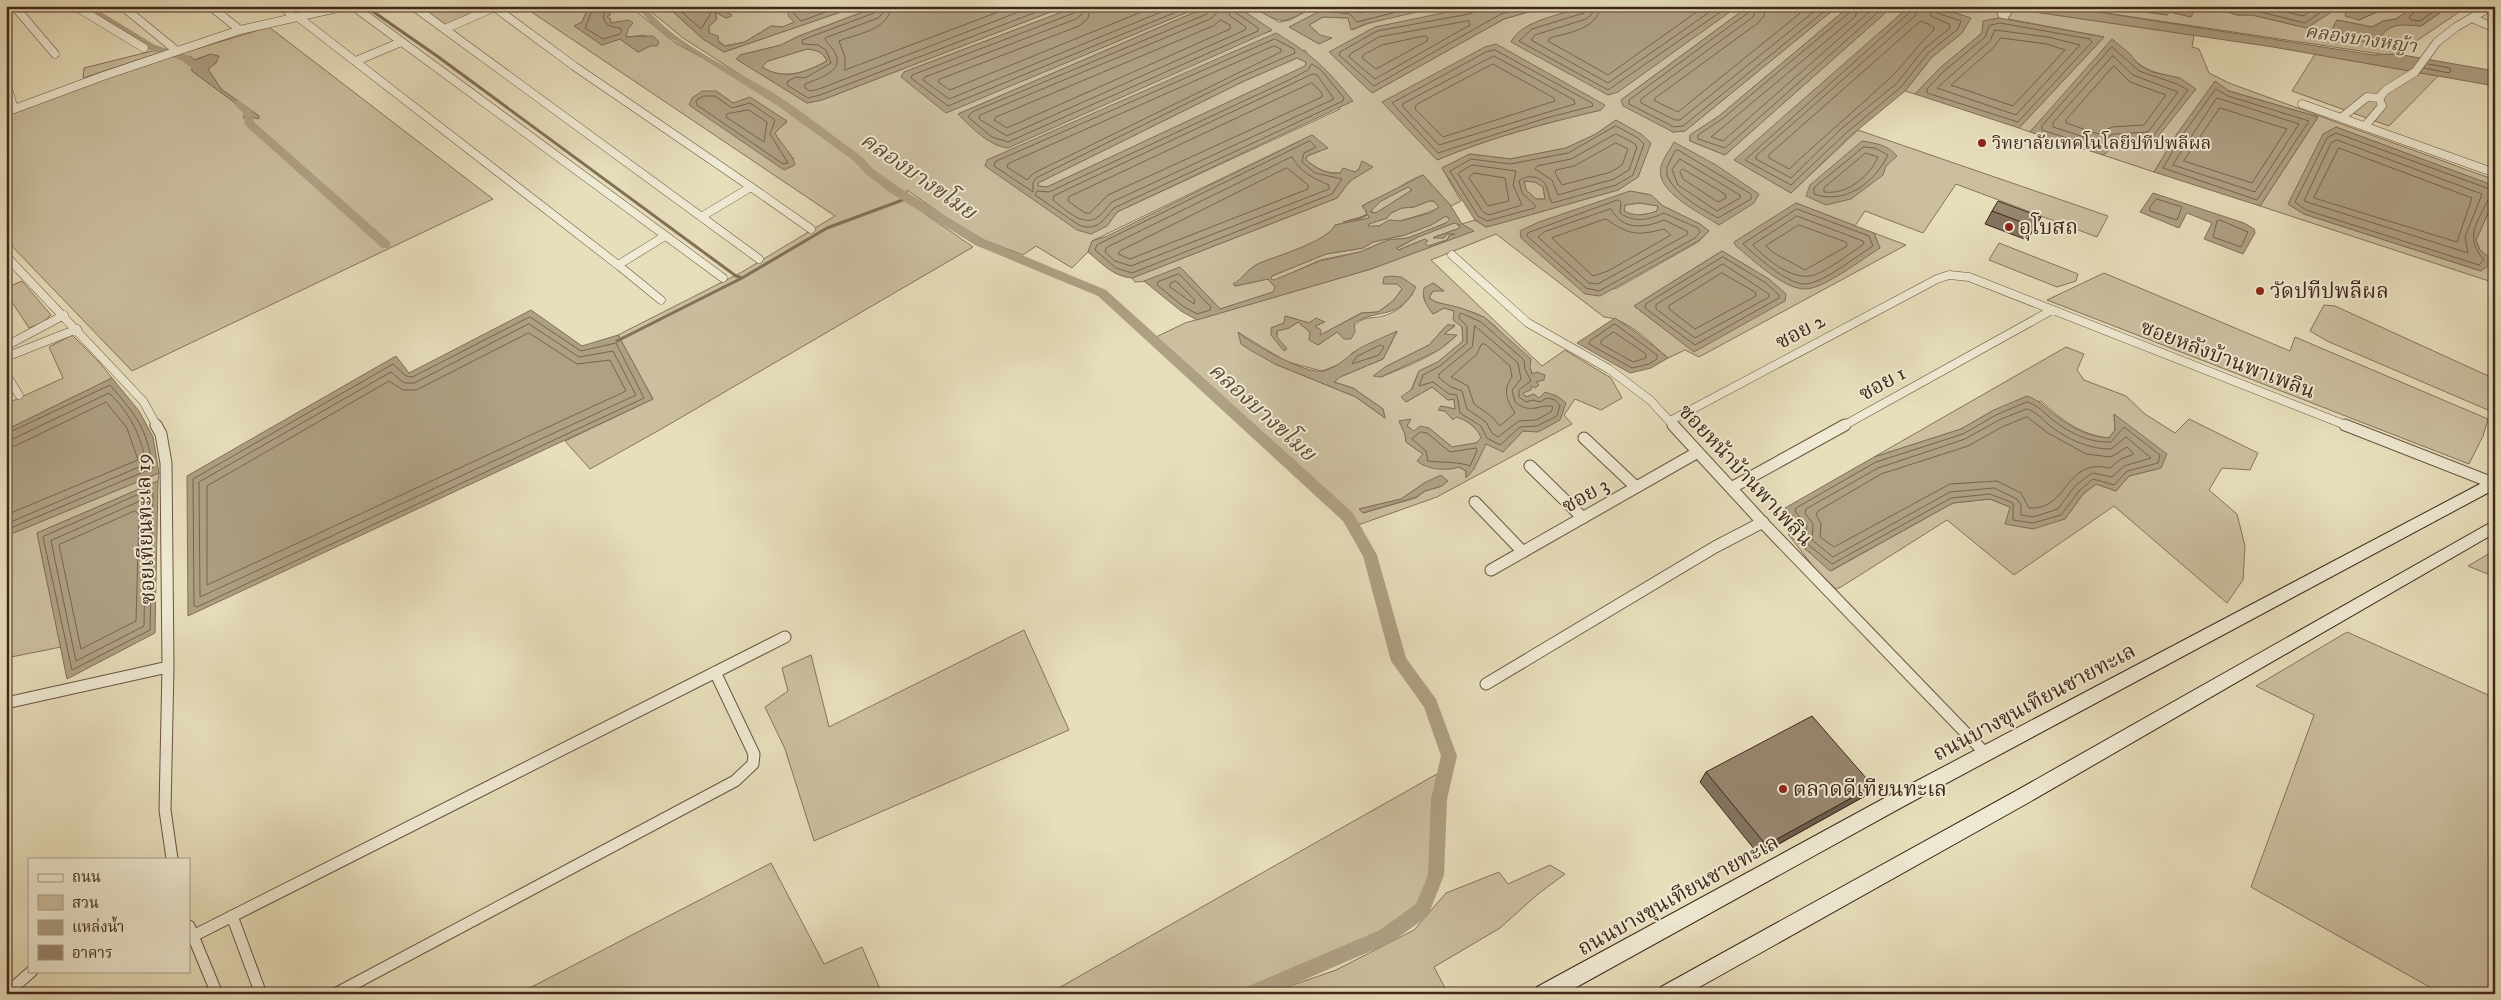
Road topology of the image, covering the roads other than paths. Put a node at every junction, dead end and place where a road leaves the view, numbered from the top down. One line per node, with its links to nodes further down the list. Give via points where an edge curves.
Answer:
1 (75, 6): 18 (street)
2 (122, 6): 19 (street)
3 (210, 6): 15 (street)
4 (283, 6): 12 (street)
5 (346, 6): 10 (street)
6 (353, 6): 17 (street)
7 (413, 6): 16 (street)
8 (2492, 6): 13 (street)
9 (17, 7): 20 (street)
10 (337, 7): 12 (street)
11 (494, 7): 16 (street); 29 (street)
12 (296, 17): 15 (street); 21 (street)
13 (2472, 18): 14 (street); 23 (street, via 2437,42 2415,72)
14 (2495, 28)
15 (240, 30): 19 (street)
16 (445, 30): 30 (street)
17 (401, 42): 21 (street); 32 (street)
18 (144, 48)
19 (176, 51): 25 (street)
20 (55, 54)
21 (356, 61): 36 (street)
22 (6, 82): 25 (street)
23 (2378, 98): 26 (street, via 2367,97); 27 (street, via 2382,106)
24 (2302, 104): 26 (street)
25 (10, 110)
26 (2341, 118): 27 (street)
27 (2364, 126): 28 (street)
28 (2495, 173)
29 (751, 187): 30 (street); 31 (street)
30 (701, 217): 35 (street)
31 (811, 230)
32 (665, 236): 36 (street); 38 (street)
33 (1452, 255): 49 (street, ซอยหน้าบ้านพาเพลิน, via 1528,323 1628,381)
34 (6, 256): 41 (street, ซอยเทียนทะเล 19)
35 (759, 259)
36 (618, 265): 39 (street)
37 (1949, 275): 40 (street, ซอยหลังบ้านพาเพลิน, via 1969,277); 49 (street, ซอย 2)
38 (723, 278)
39 (661, 300)
40 (2052, 310): 53 (street, ซอยหลังบ้านพาเพลิน); 55 (street, ซอย 1)
41 (64, 315): 42 (street, ซอยเทียนทะเล 19); 43 (street)
42 (77, 329): 45 (street); 63 (street, ซอยเทียนทะเล 19, via 143,401 160,434 166,463)
43 (26, 336): 44 (street); 45 (street)
44 (6, 346)
45 (33, 347): 46 (street)
46 (6, 357)
47 (6, 374): 48 (street)
48 (19, 395)
49 (1670, 421): 51 (street, ซอยหน้าบ้านพาเพลิน)
50 (1584, 438): 54 (street)
51 (1698, 452): 54 (street, ซอย 3); 55 (street, ซอยหน้าบ้านพาเพลิน)
52 (1530, 466): 57 (street)
53 (2494, 482): 67 (main road, ถนนบางขุนเทียนชายทะเล)
54 (1636, 487): 57 (street, ซอย 3)
55 (1730, 488): 58 (street, ซอยหน้าบ้านพาเพลิน)
56 (1475, 502): 60 (street)
57 (1583, 518): 60 (street, ซอย 3)
58 (1763, 522): 65 (street, via 1715,547); 67 (street, ซอยหน้าบ้านพาเพลิน)
59 (2495, 526): 77 (main road, via 2020,798)
60 (1524, 552): 61 (street, ซอย 3)
61 (1491, 570)
62 (785, 637): 64 (street)
63 (168, 667): 66 (street); 68 (street, ซอยเทียนทะเล 19, via 165,810)
64 (715, 672): 69 (street); 75 (street, via 754,754 753,764 735,781)
65 (1486, 684)
66 (6, 703)
67 (1986, 754): 76 (main road, ถนนบางขุนเทียนชายทะเล)
68 (170, 858)
69 (232, 916): 70 (street); 74 (street)
70 (190, 931): 73 (street)
71 (31, 972): 72 (street)
72 (6, 994)
73 (217, 994)
74 (262, 994)
75 (336, 994)
76 (1544, 994)
77 (1668, 994)

